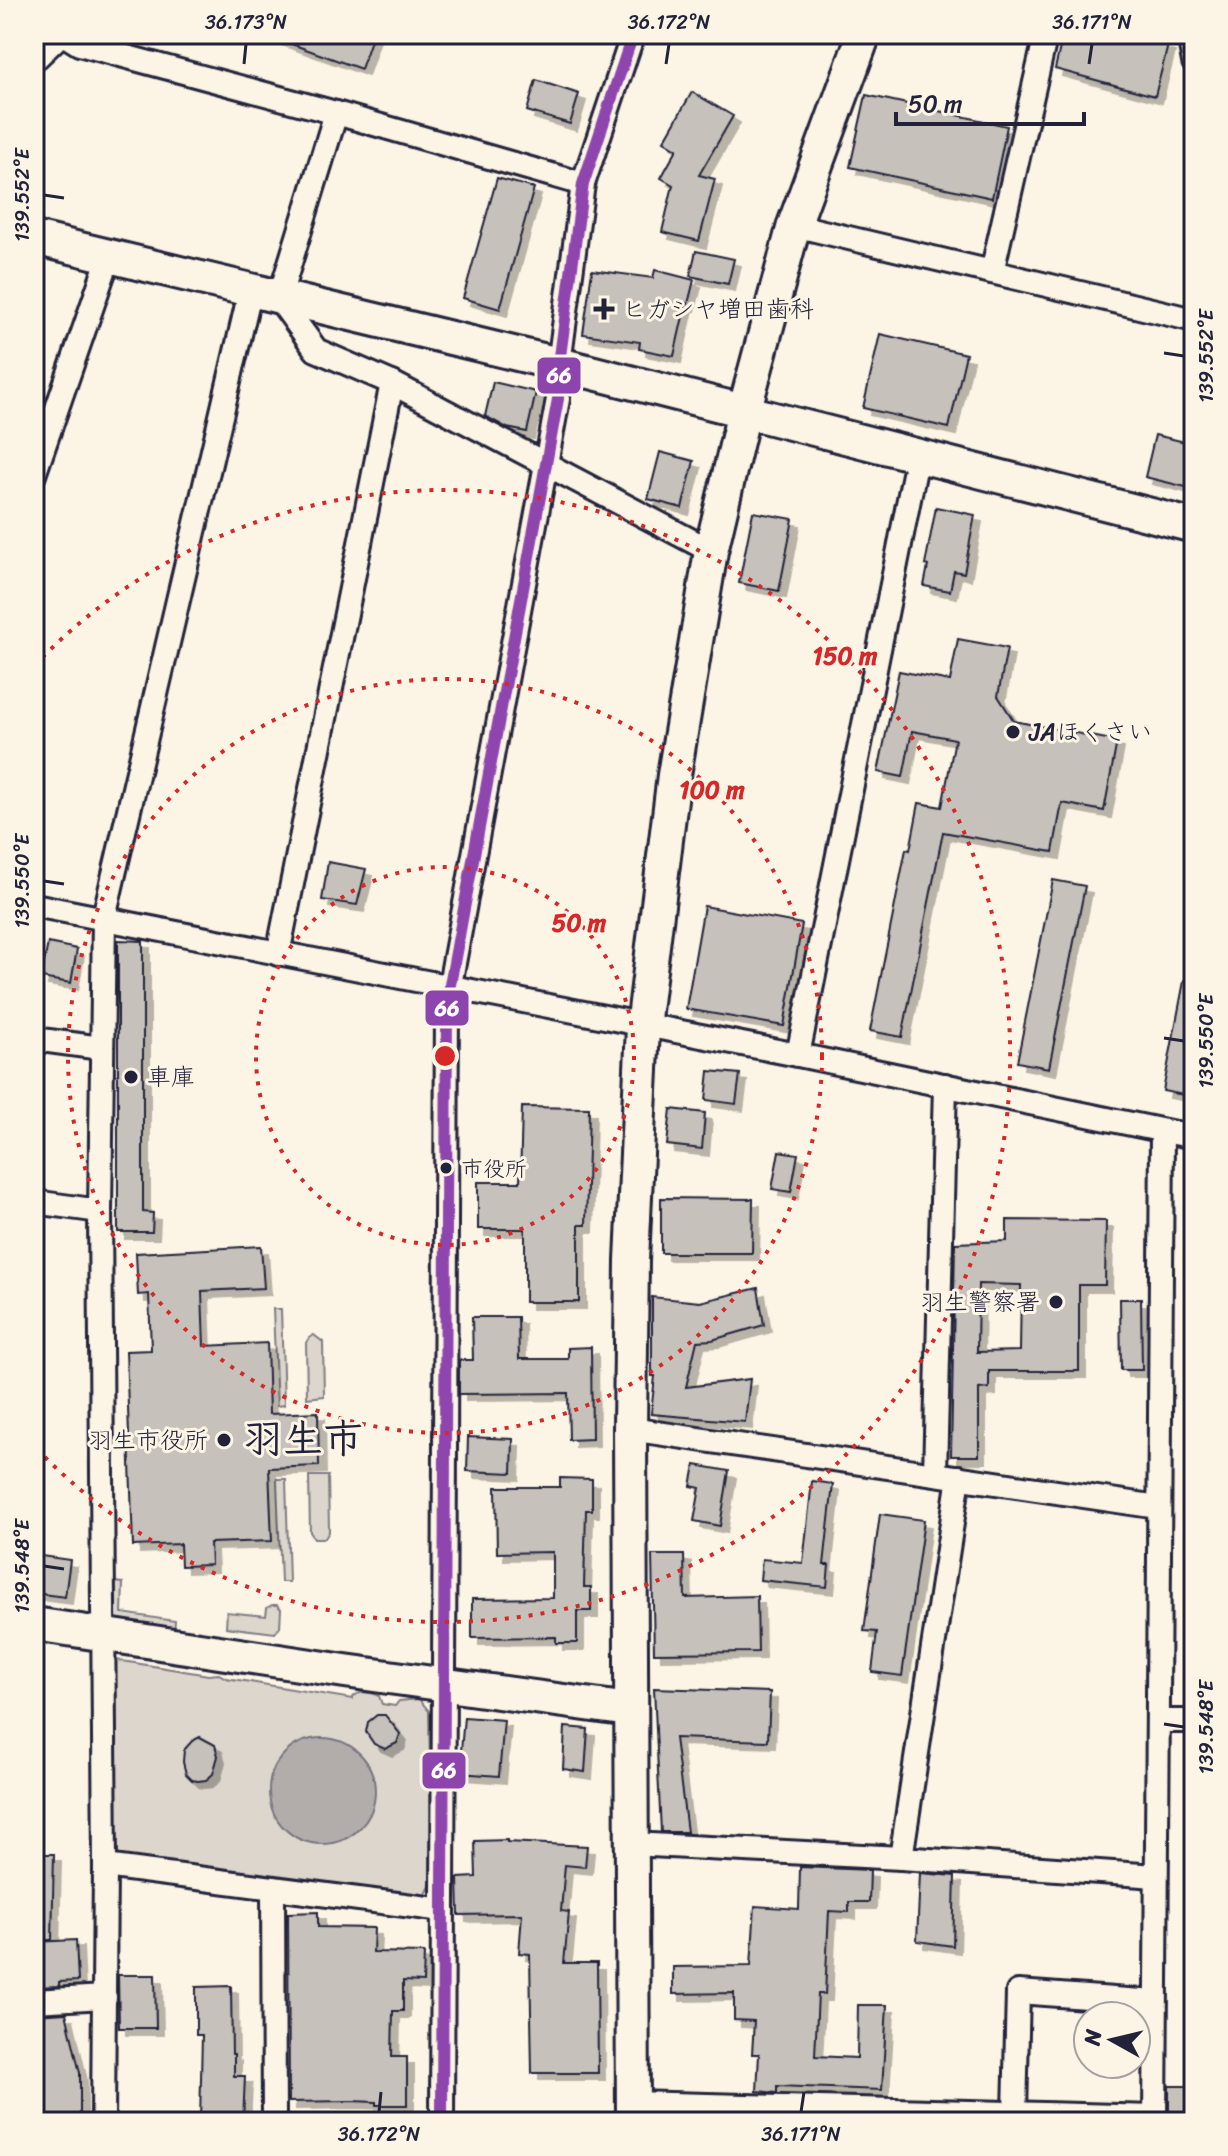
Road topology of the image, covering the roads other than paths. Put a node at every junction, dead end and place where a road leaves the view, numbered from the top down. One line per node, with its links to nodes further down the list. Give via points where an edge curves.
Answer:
1 (62, 34): 6 (street); 8 (street, via 79,44)
2 (633, 34): 9 (street)
3 (864, 34): 10 (street)
4 (1046, 34): 13 (street)
5 (1189, 34): 7 (street)
6 (34, 60)
7 (1194, 62)
8 (336, 113): 9 (street); 14 (street)
9 (583, 184): 16 (street)
10 (794, 225): 13 (street); 18 (street)
11 (34, 238): 12 (street)
12 (109, 257): 14 (street); 21 (street)
13 (992, 272): 15 (street)
14 (264, 295): 16 (street); 17 (street, via 316,350); 25 (street)
15 (1194, 320)
16 (559, 364): 18 (street); 20 (street)
17 (392, 383): 20 (street); 26 (street)
18 (744, 412): 19 (street); 23 (street)
19 (918, 454): 22 (street); 31 (street)
20 (546, 464): 23 (street); 27 (street)
21 (34, 475)
22 (1194, 526)
23 (711, 551): 28 (street, via 674,775)
24 (34, 905): 25 (street)
25 (104, 917): 26 (street); 30 (street)
26 (278, 954): 27 (street)
27 (449, 988): 28 (street); 43 (street)
28 (643, 1027): 31 (street); 37 (street)
29 (34, 1039): 30 (street)
30 (101, 1048): 36 (street)
31 (798, 1055): 32 (street)
32 (945, 1085): 33 (street); 38 (street)
33 (1162, 1131): 34 (street); 40 (street)
34 (1194, 1137)
35 (34, 1202): 36 (street)
36 (100, 1211): 42 (street)
37 (630, 1429): 38 (street); 44 (street)
38 (935, 1473): 39 (street)
39 (959, 1477): 40 (street); 48 (street)
40 (1158, 1507): 45 (street)
41 (34, 1624): 42 (street)
42 (103, 1634): 43 (street); 49 (street)
43 (445, 1684): 44 (street); 52 (street)
44 (630, 1710): 47 (street)
45 (1159, 1721): 46 (street); 50 (street)
46 (1194, 1721)
47 (631, 1844): 48 (street); 56 (street)
48 (901, 1858): 50 (street)
49 (105, 1866): 51 (street); 53 (street)
50 (1156, 1876): 55 (street)
51 (273, 1888): 52 (street); 61 (street)
52 (443, 1910): 62 (street)
53 (105, 1997): 54 (street); 60 (street)
54 (34, 2001)
55 (1155, 2002): 57 (street, via 1018,1992); 59 (street)
56 (633, 2112): 58 (street)
57 (1015, 2113): 58 (street); 59 (street)
58 (928, 2116)
59 (1155, 2120)
60 (103, 2122)
61 (274, 2122)
62 (442, 2122)

